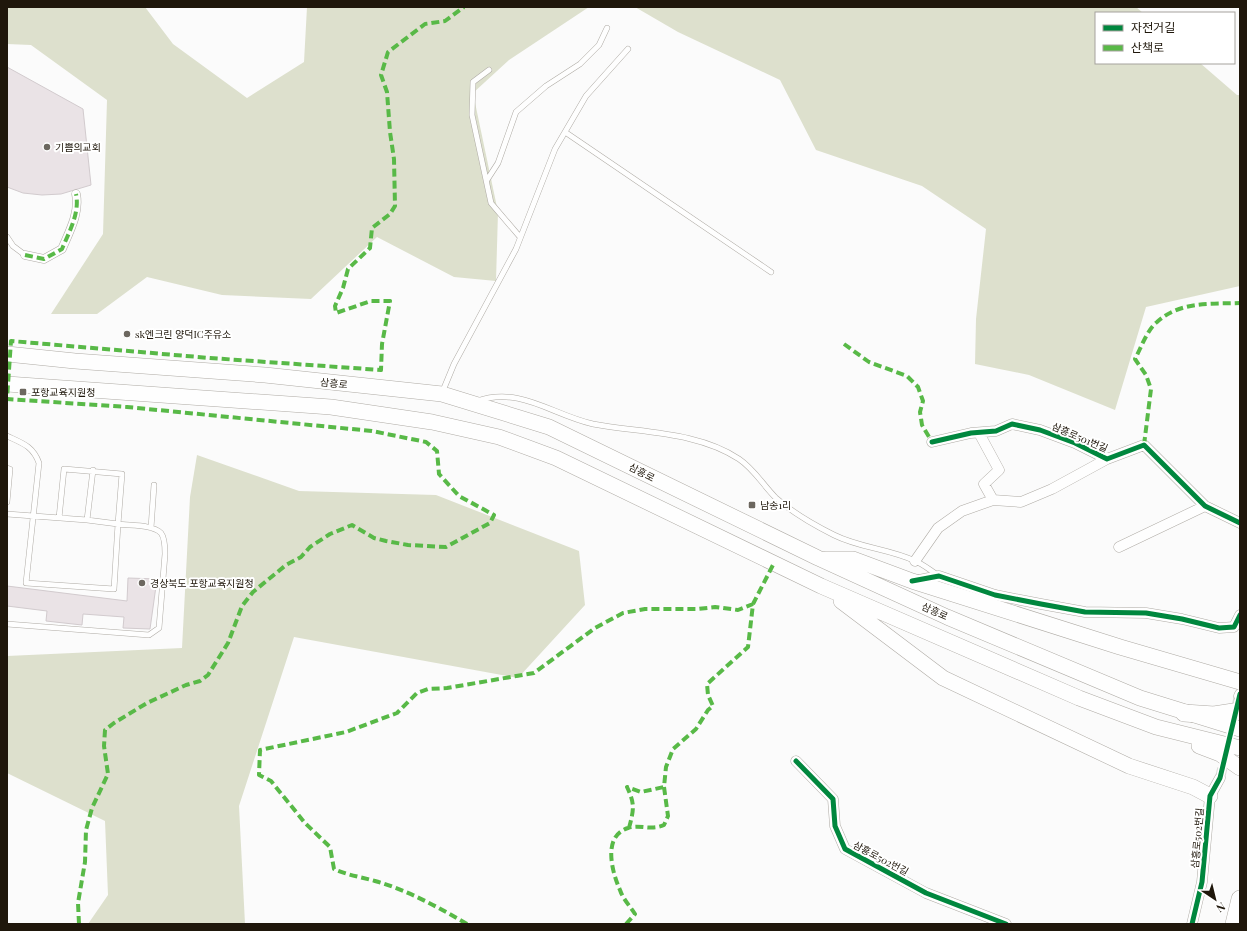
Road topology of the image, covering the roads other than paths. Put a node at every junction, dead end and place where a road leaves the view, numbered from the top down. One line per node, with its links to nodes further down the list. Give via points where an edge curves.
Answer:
1 (607, 28): 5 (lane, via 599,45 580,64 546,86 516,112 498,163)
2 (628, 49): 4 (lane, via 586,96)
3 (489, 70): 5 (lane, via 473,82 472,115)
4 (565, 132): 8 (lane, via 555,149); 10 (lane)
5 (486, 180): 8 (lane, via 491,203)
6 (76, 194): 9 (street, via 78,204 73,224 62,249 44,259)
7 (7, 237): 9 (lane, via 13,246)
8 (520, 237): 13 (lane, via 454,364)
9 (25, 255)
10 (771, 272)
11 (7, 354): 13 (main road, 삼흥로)
12 (7, 384): 37 (main road, via 331,408 432,422 499,437 556,458 628,491)
13 (442, 394): 14 (main road, 삼흥로)
14 (472, 402): 33 (main road, 삼흥로, via 549,427); 34 (lane, via 491,396 531,401 591,423 681,437 707,444 738,458 756,473 776,497 809,522 836,536)
15 (980, 433): 17 (street, 삼흥로501번길); 18 (street, 삼흥로501번길, via 996,431 1012,424 1040,430); 22 (street, via 999,470 984,484)
16 (7, 436): 26 (lane, via 28,446 35,453 39,463)
17 (932, 442)
18 (1107, 459): 22 (street, 삼흥로501번길, via 1052,489 1021,502); 24 (street, 삼흥로501번길, via 1144,445)
19 (7, 468): 23 (lane, via 10,469)
20 (93, 470): 27 (lane, via 64,469); 28 (lane); 30 (lane, via 122,474)
21 (154, 485): 31 (lane)
22 (993, 500): 34 (street, 삼흥로501번길, via 962,511 938,528)
23 (7, 502)
24 (1205, 506): 29 (street, 삼흥로501번길); 32 (street)
25 (7, 514): 26 (lane)
26 (34, 516): 27 (lane); 30 (lane, via 26,584 114,589)
27 (59, 518): 28 (lane)
28 (87, 520): 30 (lane)
29 (1240, 523)
30 (118, 524): 31 (lane)
31 (151, 528): 39 (lane, via 161,533 165,543 159,628 149,635)
32 (1119, 547)
33 (818, 558): 36 (main road, via 853,559); 41 (main road, 삼흥로, via 1084,675)
34 (915, 561): 35 (lane)
35 (939, 576): 36 (street); 38 (street, via 995,595 1085,612 1146,613 1220,628 1234,628)
36 (912, 581): 40 (main road, via 1120,647)
37 (821, 586): 42 (main road, via 1079,698); 48 (main road, via 943,678 1129,766 1193,787)
38 (1240, 615)
39 (7, 624)
40 (1240, 696): 41 (highway, via 1214,715)
41 (1184, 713): 43 (main road, 삼흥로)
42 (1156, 726): 44 (main road); 46 (main road, via 1220,754)
43 (1240, 729)
44 (1240, 748)
45 (796, 761): 50 (street, 삼흥로502번길, via 833,799 835,826 845,849 926,893)
46 (1240, 768)
47 (1220, 778): 48 (street, 삼흥로502번길)
48 (1210, 796): 51 (street, 삼흥로502번길, via 1202,882)
49 (1240, 899): 52 (highway)
50 (1006, 924)
51 (1192, 924)
52 (1234, 924)

